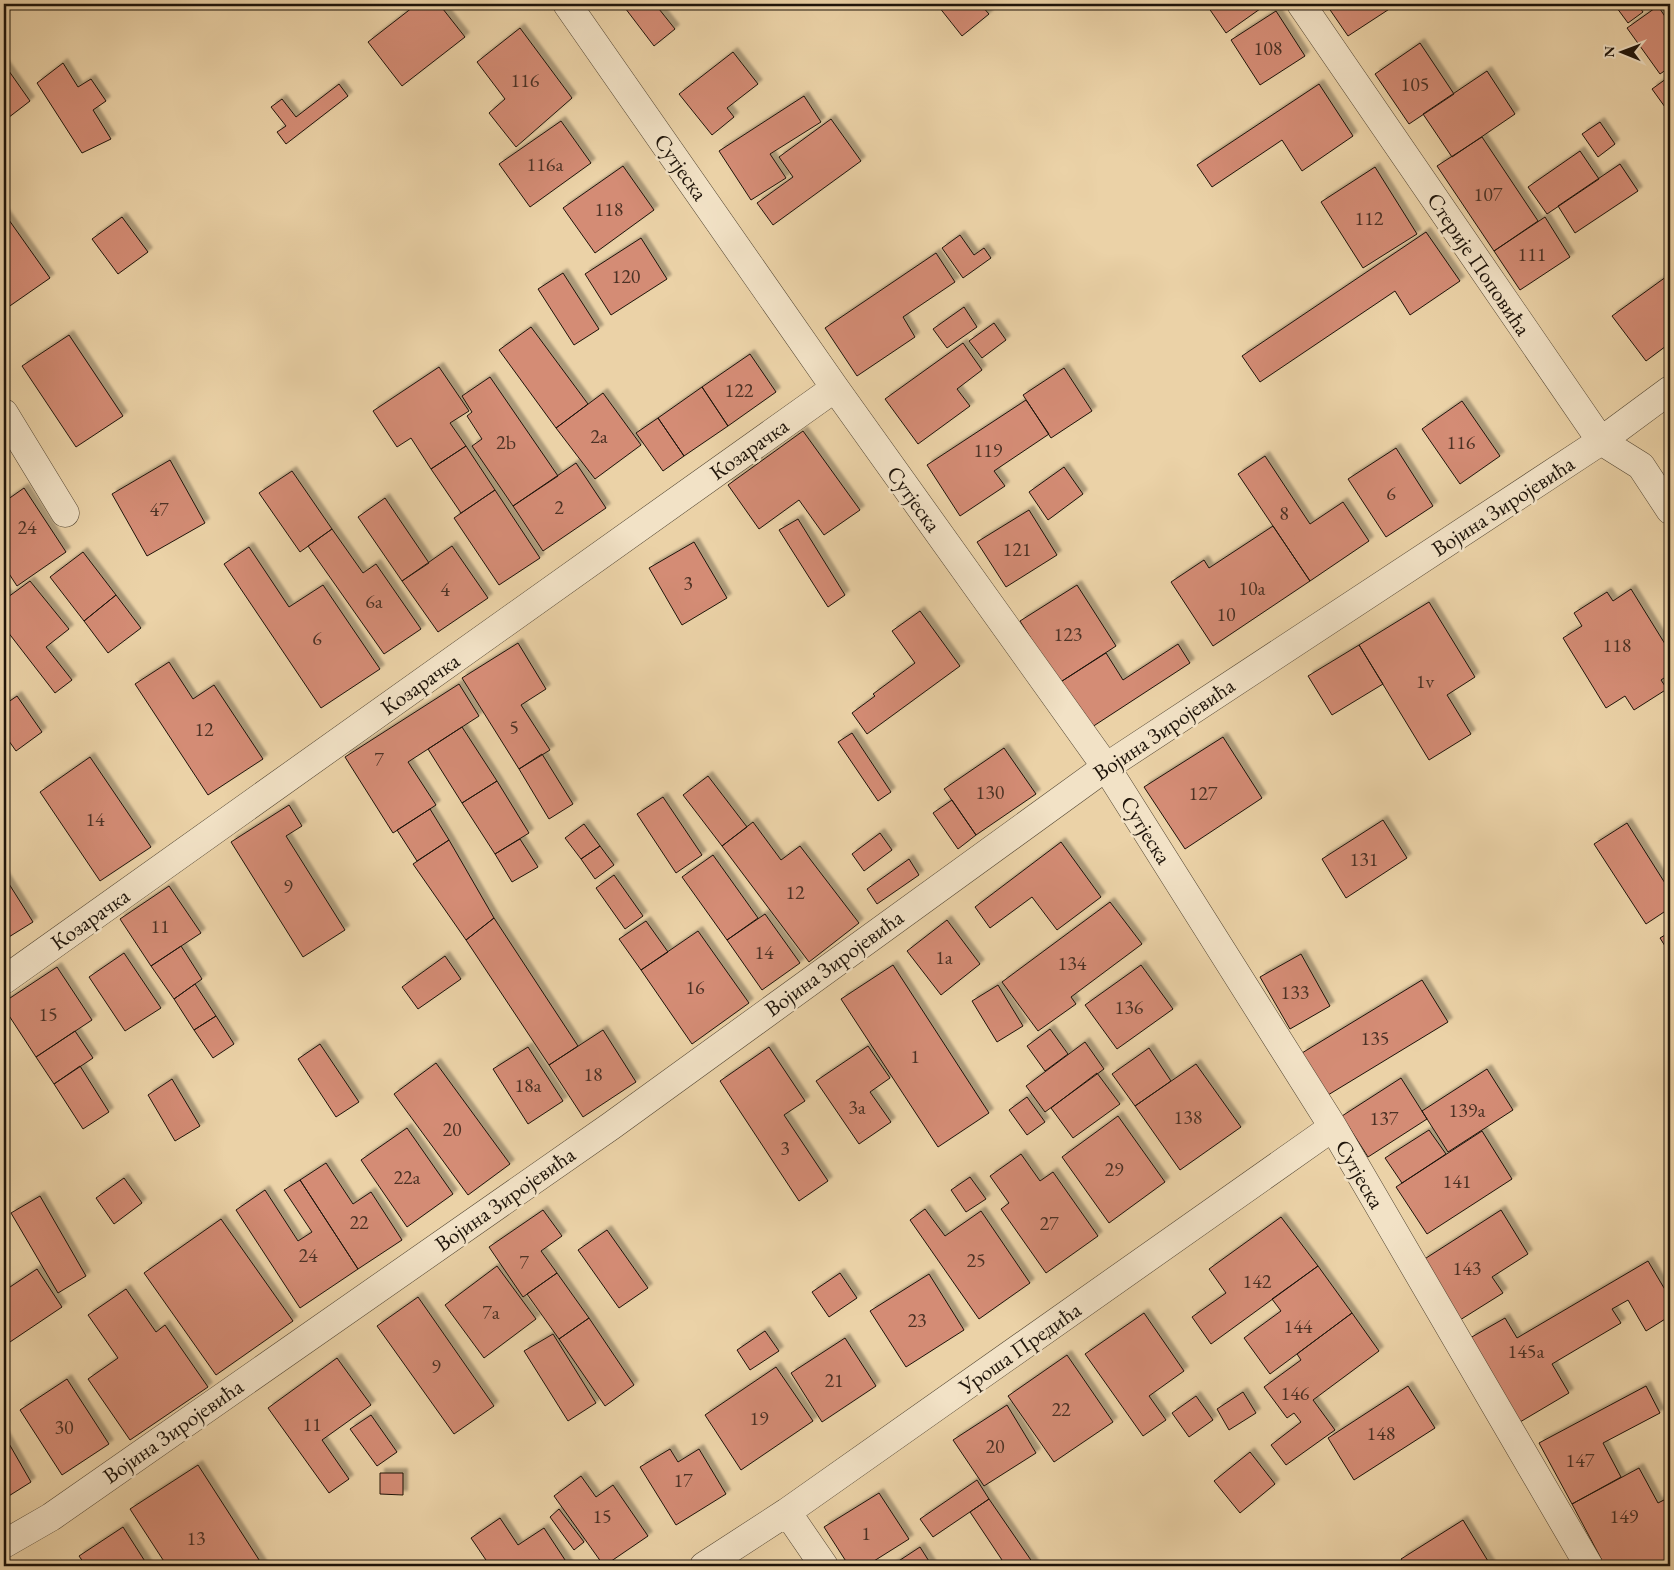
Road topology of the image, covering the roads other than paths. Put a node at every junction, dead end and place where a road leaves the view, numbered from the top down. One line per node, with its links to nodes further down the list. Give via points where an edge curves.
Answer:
1 (568, 4): 3 (street, Сутјеска)
2 (1301, 4): 6 (street, Стерије Поповића)
3 (835, 388): 9 (street, Сутјеска); 10 (street, Козарачка)
4 (1670, 390): 6 (street, Војина Зиројевића)
5 (8, 429): 8 (street)
6 (1601, 441): 7 (street, Стерије Поповића, via 1641,466); 9 (street, Војина Зиројевића)
7 (1670, 510)
8 (65, 514)
9 (1106, 767): 11 (street, Сутјеска); 13 (street, Војина Зиројевића, via 611,1126 51,1517)
10 (4, 980)
11 (1333, 1127): 12 (street, Уроша Предића); 16 (street, Сутјеска)
12 (787, 1512): 14 (street, Уроша Предића); 15 (street)
13 (4, 1544)
14 (704, 1566)
15 (824, 1566)
16 (1589, 1566)

